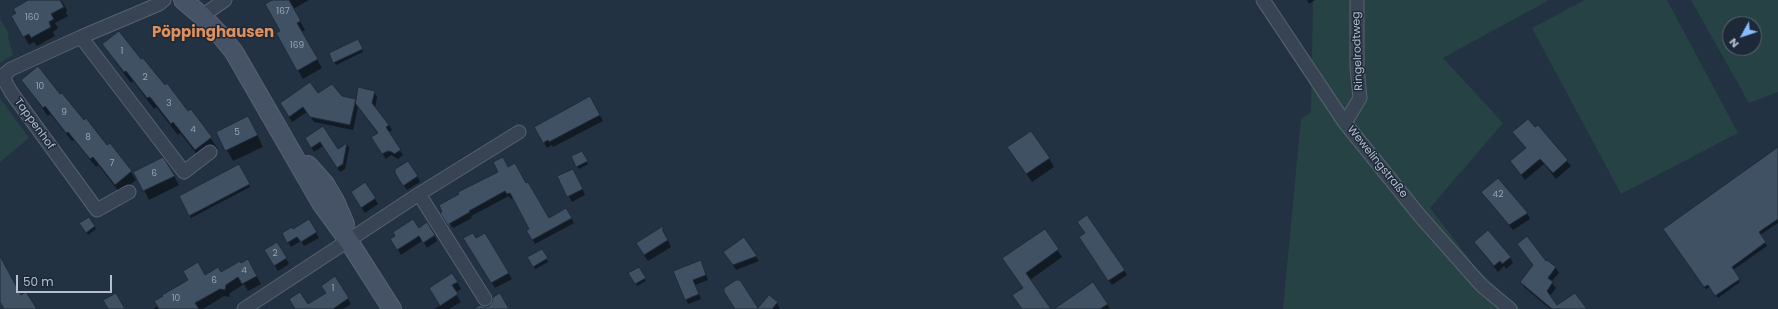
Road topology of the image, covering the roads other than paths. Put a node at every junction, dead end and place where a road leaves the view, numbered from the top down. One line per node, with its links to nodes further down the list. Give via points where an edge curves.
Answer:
1 (164, 0): 7 (street, Tappenhof)
2 (183, 0): 6 (main road)
3 (225, 0): 6 (street)
4 (1263, 0): 8 (street, Wewelingstraße)
5 (1357, 0): 8 (street, Ringelrodtweg, via 1357,68 1360,98)
6 (202, 16): 13 (main road, via 234,52 321,203)
7 (81, 37): 10 (street, via 184,172); 11 (street, Tappenhof, via 11,69 5,74 5,80 11,92 98,210)
8 (1345, 123): 17 (street, Wewelingstraße, via 1420,216 1482,286)
9 (519, 132): 12 (street)
10 (210, 152)
11 (129, 192)
12 (419, 194): 13 (street); 14 (street)
13 (348, 240): 15 (street); 16 (main road)
14 (485, 299)
15 (244, 309)
16 (392, 309)
17 (1510, 309)

